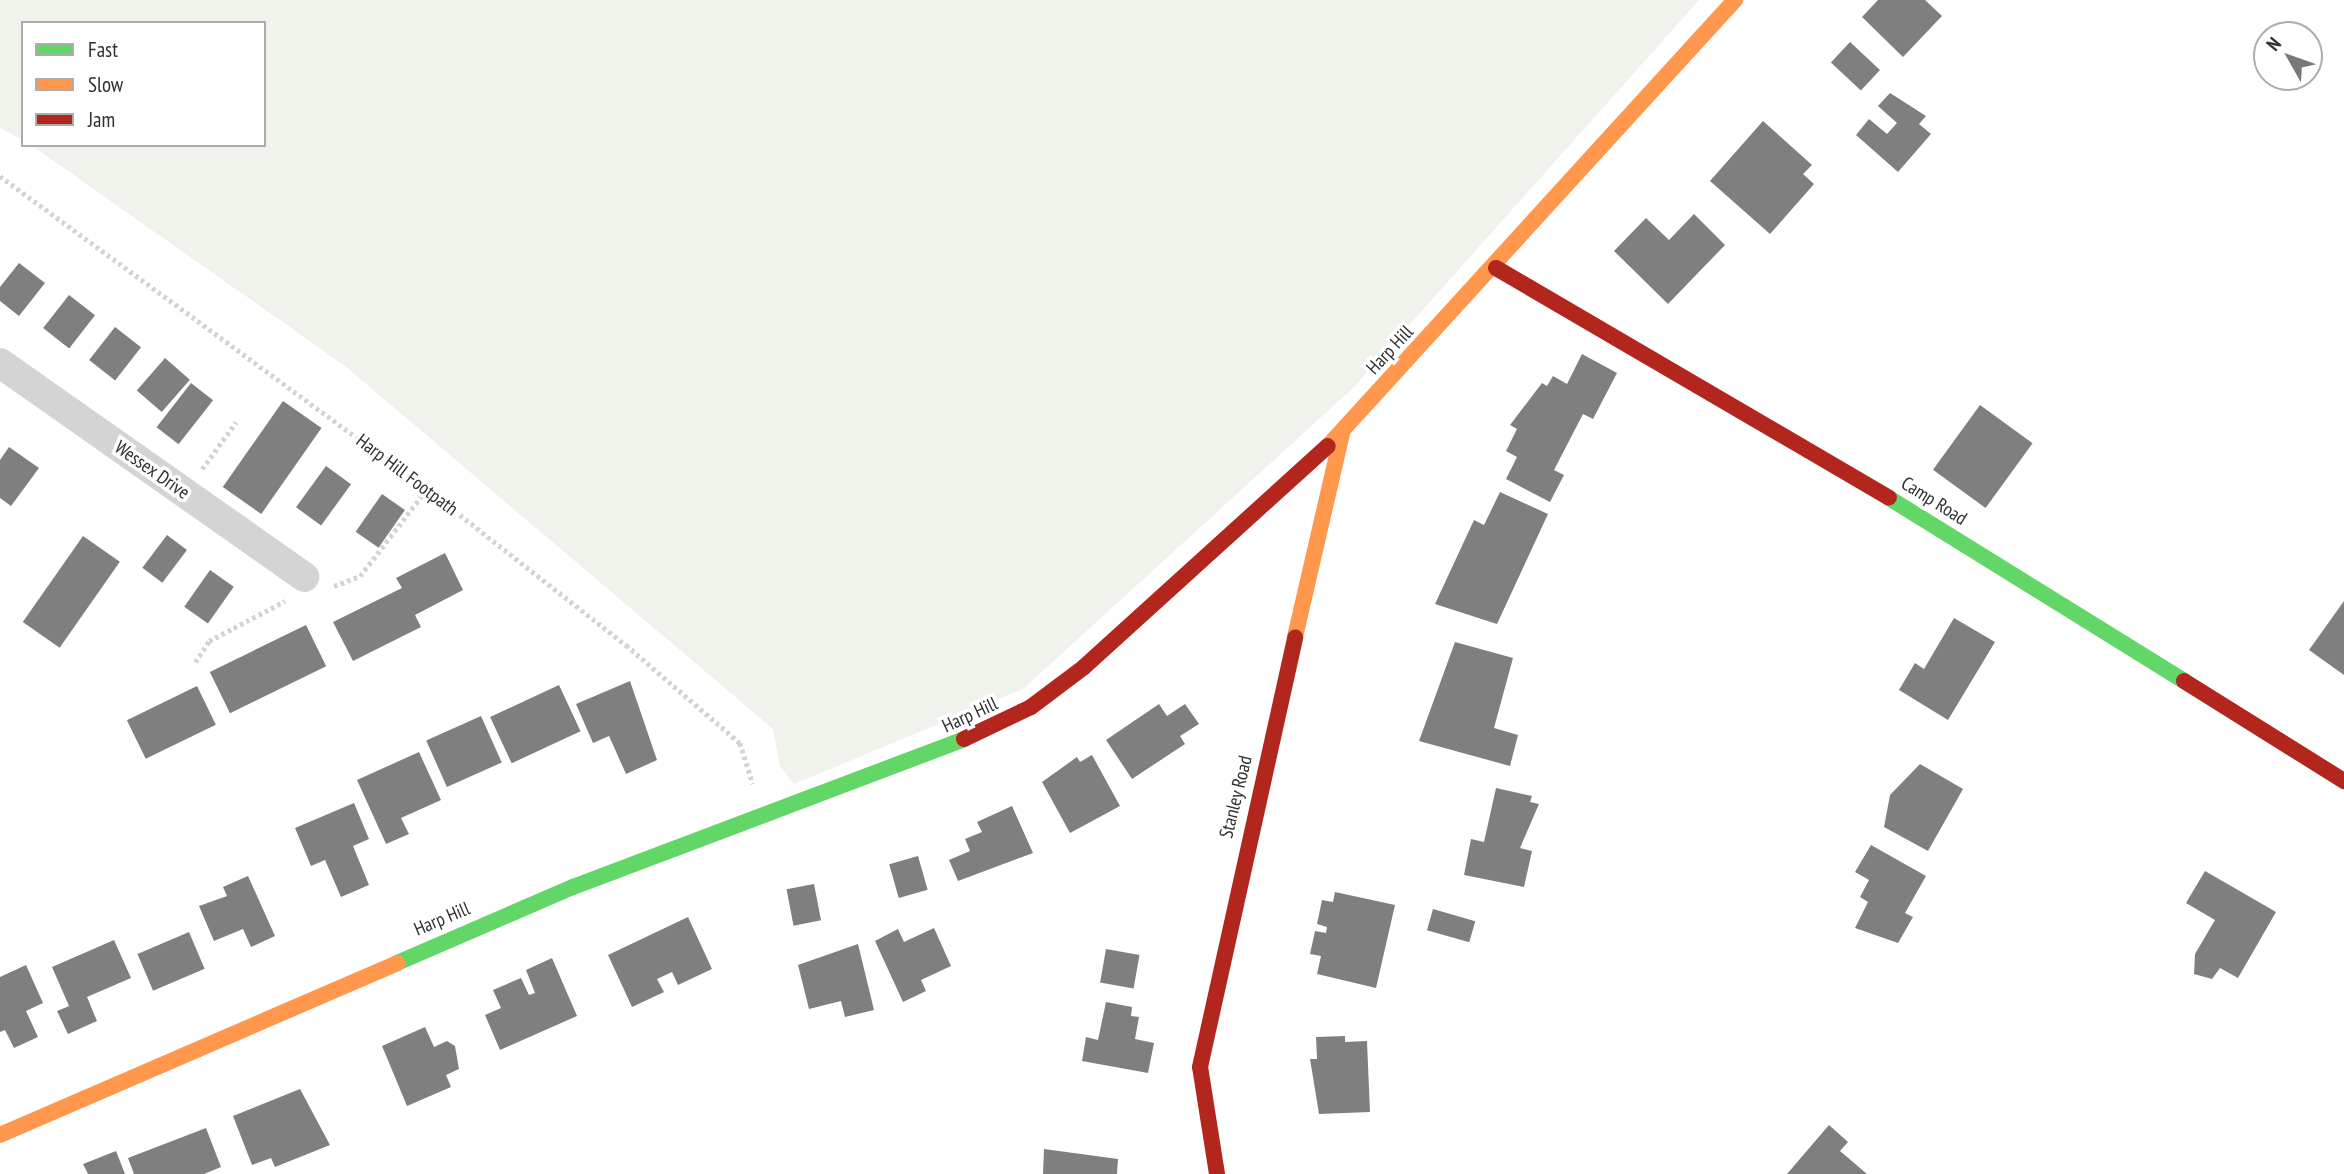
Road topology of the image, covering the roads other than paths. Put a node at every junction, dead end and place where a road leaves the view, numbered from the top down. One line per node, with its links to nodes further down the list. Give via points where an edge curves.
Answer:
1 (1735, 0): 2 (street, Harp Hill)
2 (1496, 268): 4 (street, Harp Hill); 6 (street, Camp Road, via 1871,487)
3 (0, 363): 5 (street, Wessex Drive)
4 (1342, 433): 7 (street, Harp Hill, via 1084,667 1031,707 922,759 766,815 334,987); 8 (street, Stanley Road, via 1214,984 1200,1068)
5 (304, 576)
6 (2344, 781)
7 (0, 1135)
8 (1217, 1174)

